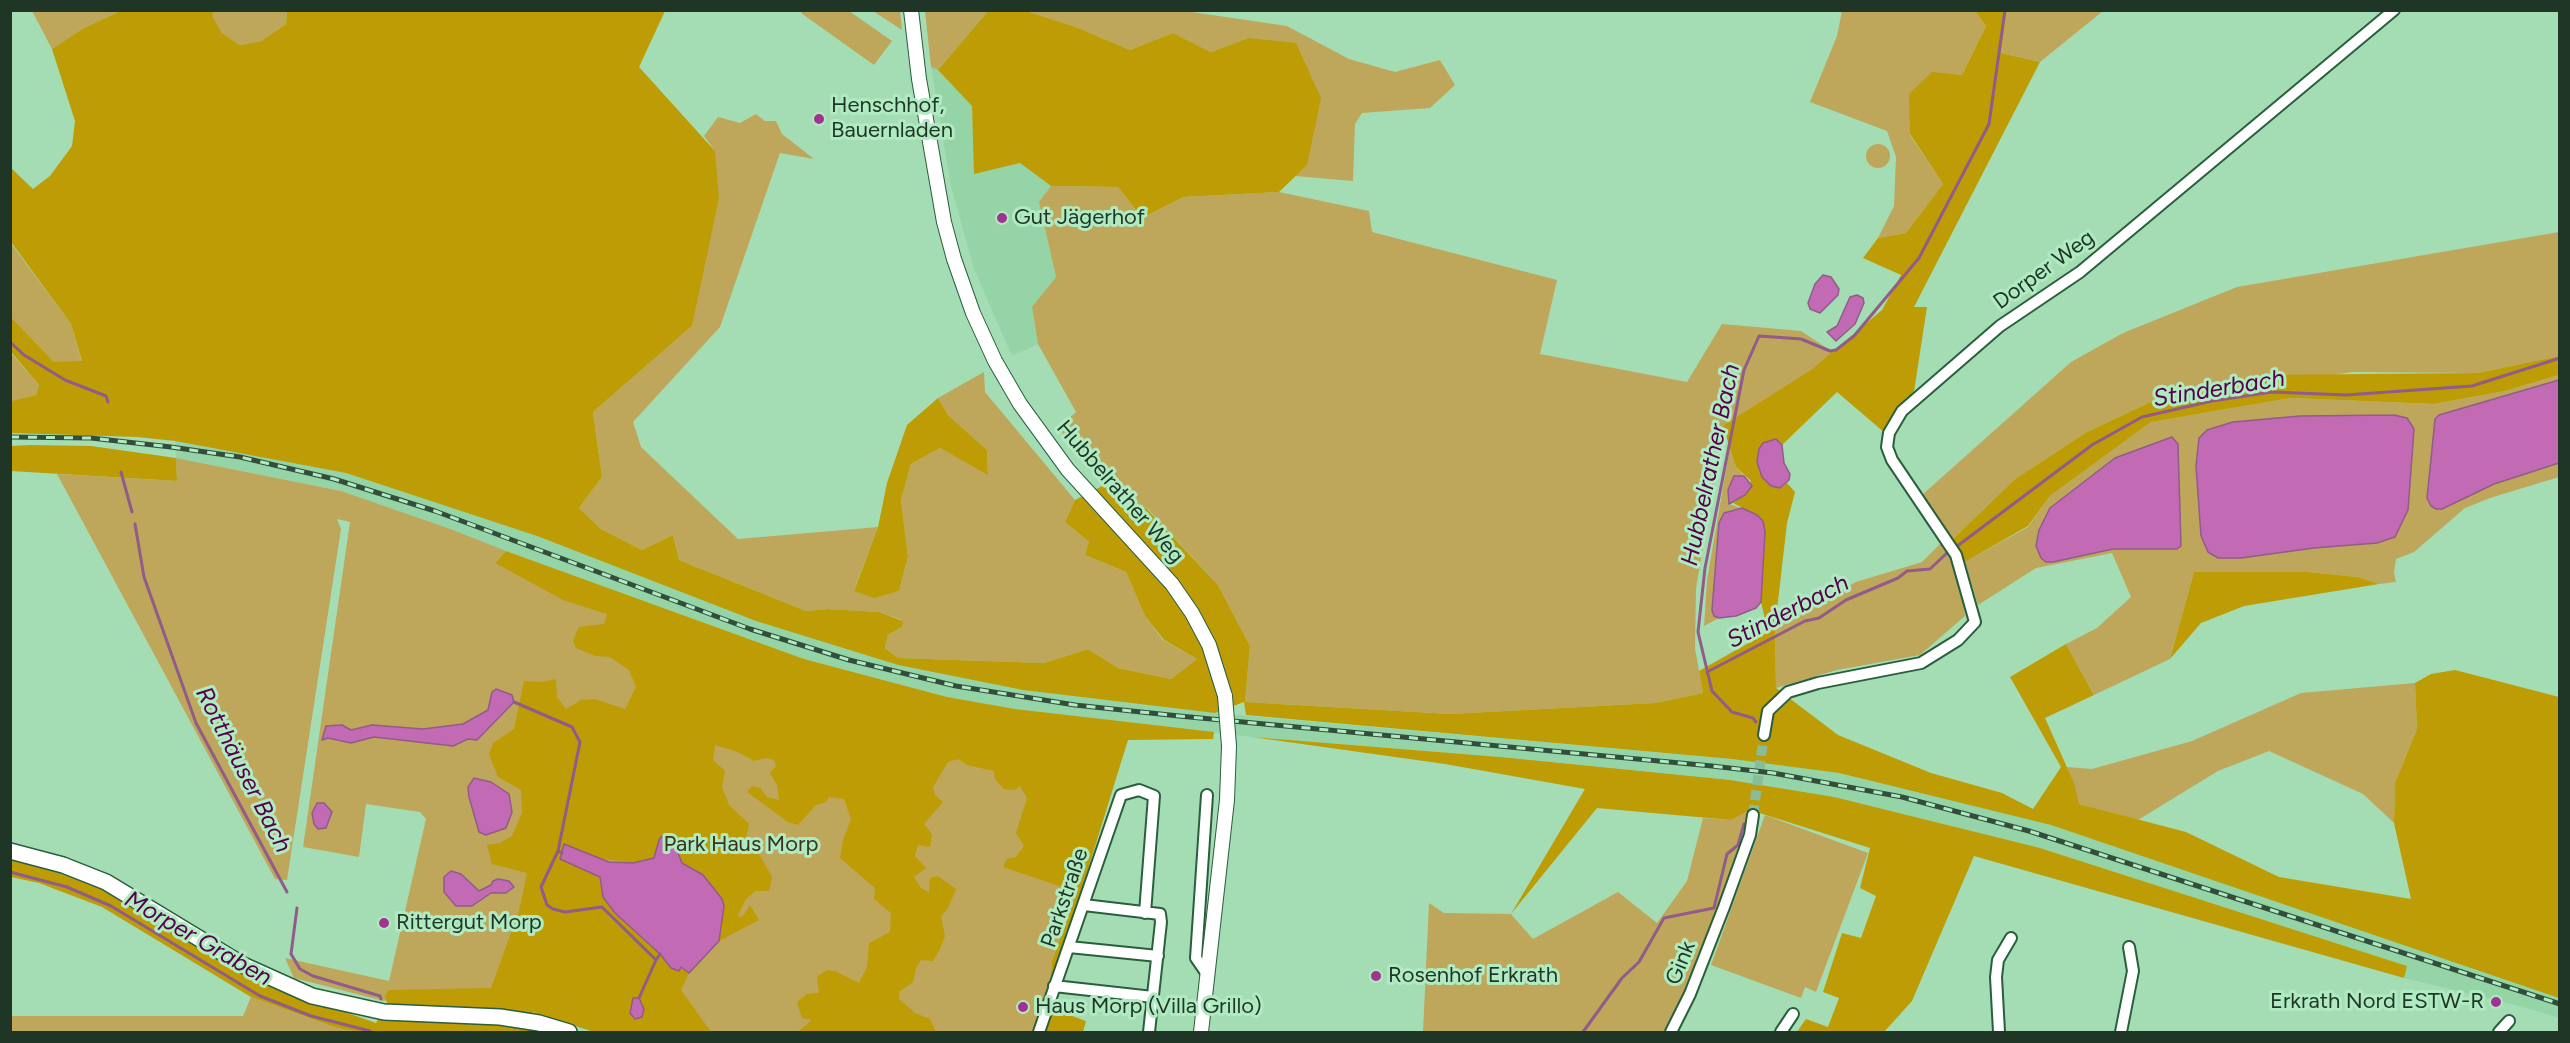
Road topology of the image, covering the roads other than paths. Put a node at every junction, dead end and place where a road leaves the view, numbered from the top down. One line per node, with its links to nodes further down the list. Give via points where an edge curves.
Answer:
1 (911, 10): 13 (street, Hubbelrather Weg, bridge, via 944,222 973,313 1020,404 1068,470 1172,584 1209,645 1225,696 1229,746 1227,801)
2 (2394, 10): 3 (street, Dorper Weg, via 2080,272 2000,326 1902,411 1889,433 1887,447 1950,546 1963,575 1975,622 1958,640 1921,663 1788,692 1768,711)
3 (1764, 735)
4 (1207, 795): 13 (street, Hubbelrather Weg, via 1196,958)
5 (1753, 815): 22 (street, Gink, via 1750,836 1725,907)
6 (10, 851): 18 (main road, via 63,865 105,882 243,965 312,996 384,1012 500,1017)
7 (1084, 905): 8 (street); 8 (street, Parkstraße, via 1121,795 1139,790 1154,796); 10 (street, Parkstraße)
8 (1145, 913): 12 (street, via 1160,914)
9 (2011, 938): 24 (street, via 1998,960)
10 (1069, 946): 12 (street); 14 (street, Parkstraße)
11 (2129, 947): 25 (street, via 2133,971)
12 (1158, 956): 15 (street)
13 (1207, 974): 21 (street, Hubbelrather Weg)
14 (1054, 986): 15 (street); 19 (street, Parkstraße)
15 (1153, 998): 20 (street)
16 (1793, 1014): 23 (street)
17 (2509, 1021): 26 (street)
18 (569, 1032)
19 (1039, 1032)
20 (1149, 1032)
21 (1201, 1032)
22 (1671, 1032)
23 (1781, 1032)
24 (1999, 1032)
25 (2121, 1032)
26 (2499, 1032)

